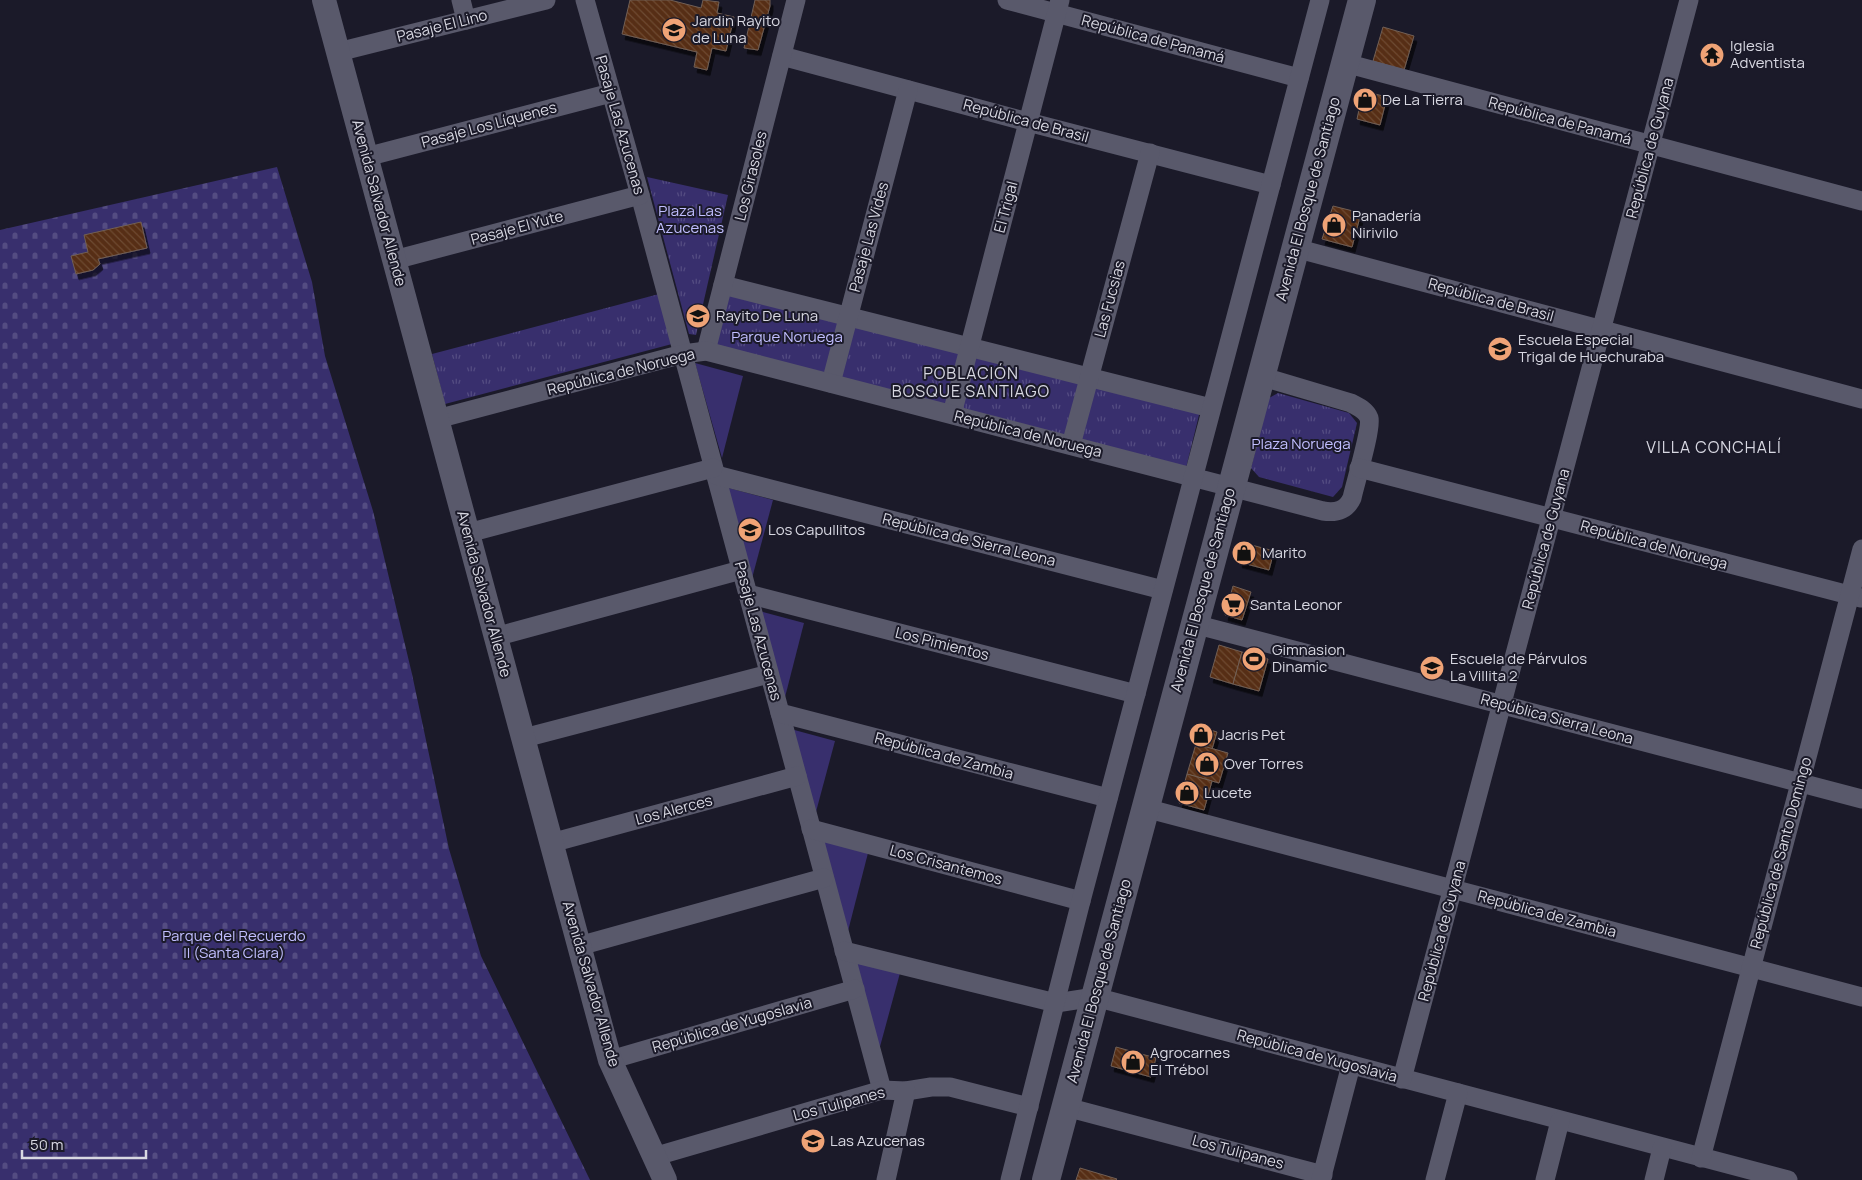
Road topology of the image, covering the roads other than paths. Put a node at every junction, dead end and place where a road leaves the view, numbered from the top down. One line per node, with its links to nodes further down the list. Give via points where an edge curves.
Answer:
1 (324, 0): 12 (street, Avenida Salvador Allende)
2 (461, 0): 11 (street)
3 (546, 0): 11 (street, Pasaje El Lino)
4 (585, 0): 17 (street, Pasaje Las Azucenas)
5 (796, 0): 13 (street, Los Girasoles)
6 (1007, 0): 10 (street, República de Panamá)
7 (1320, 0): 15 (street)
8 (1362, 0): 14 (main road, Avenida El Bosque de Santiago)
9 (1689, 0): 19 (street, República de Guyana)
10 (1058, 7): 15 (street, República de Panamá); 18 (street, El Trigal)
11 (466, 20): 12 (street, Pasaje El Lino)
12 (338, 52): 21 (street, Avenida Salvador Allende)
13 (782, 56): 16 (street, República de Brasil); 27 (street, Los Girasoles)
14 (1345, 63): 19 (street, República de Panamá); 25 (main road, Avenida El Bosque de Santiago)
15 (1299, 78): 22 (street)
16 (908, 90): 18 (street, República de Brasil); 28 (street, Pasaje Las Vides)
17 (611, 93): 21 (street, Pasaje Los Líquenes); 23 (street, Pasaje Las Azucenas)
18 (1028, 122): 20 (street, República de Brasil); 30 (street, El Trigal)
19 (1651, 145): 24 (street, República de Panamá); 29 (street, República de Guyana)
20 (1150, 153): 22 (street, República de Brasil); 34 (street, Las Fucsias)
21 (366, 157): 26 (street, Avenida Salvador Allende)
22 (1271, 185): 37 (street)
23 (640, 195): 26 (street, Pasaje El Yute); 32 (street, Pasaje Las Azucenas)
24 (1862, 201)
25 (1295, 248): 29 (street, República de Brasil); 33 (main road, Avenida El Bosque de Santiago)
26 (394, 260): 39 (street, Avenida Salvador Allende)
27 (723, 285): 28 (street); 31 (street, Los Girasoles)
28 (849, 316): 30 (street); 35 (street, Pasaje Las Vides)
29 (1601, 330): 36 (street, República de Brasil); 45 (street, República de Guyana)
30 (970, 346): 34 (street); 38 (street, El Trigal)
31 (706, 351): 32 (street, República de Noruega); 35 (street, República de Noruega)
32 (683, 354): 39 (street, República de Noruega); 42 (street, Pasaje Las Azucenas)
33 (1260, 376): 41 (street, República de Noruega, via 1362,409 1370,424); 44 (main road, Avenida El Bosque de Santiago)
34 (1089, 377): 37 (street); 40 (street, Las Fucsias)
35 (831, 383): 38 (street, República de Noruega)
36 (1862, 399)
37 (1211, 408): 43 (street)
38 (952, 414): 40 (street, República de Noruega)
39 (437, 419): 46 (street, Avenida Salvador Allende)
40 (1071, 445): 43 (street, República de Noruega)
41 (1359, 468): 44 (street, República de Noruega, via 1349,503 1337,512); 45 (street, República de Noruega)
42 (714, 472): 46 (street, República de Sierra Leona); 48 (street, Pasaje Las Azucenas); 49 (street, República de Sierra Leona)
43 (1193, 476): 44 (street, República de Noruega); 49 (street)
44 (1231, 486): 52 (main road, Avenida El Bosque de Santiago)
45 (1551, 518): 51 (street, República de Noruega); 56 (street, República de Guyana)
46 (468, 534): 53 (street, Avenida Salvador Allende)
47 (1862, 549): 51 (street, República de Santo Domingo)
48 (741, 570): 50 (street, Pasaje Las Azucenas); 53 (street)
49 (1163, 590): 55 (street)
50 (748, 594): 54 (street, Pasaje Las Azucenas); 55 (street, Los Pimientos)
51 (1856, 597): 60 (street, República de Santo Domingo)
52 (1194, 624): 56 (street, República Sierra Leona); 63 (main road, Avenida El Bosque de Santiago)
53 (496, 637): 58 (street, Avenida Salvador Allende)
54 (769, 674): 57 (street, Pasaje Las Azucenas); 58 (street)
55 (1136, 694): 61 (street)
56 (1502, 705): 60 (street, República Sierra Leona); 67 (street, República de Guyana)
57 (780, 713): 59 (street, Pasaje Las Azucenas); 61 (street, República de Zambia)
58 (524, 738): 65 (street, Avenida Salvador Allende)
59 (797, 776): 64 (street, Pasaje Las Azucenas); 65 (street, Los Alerces)
60 (1800, 783): 62 (street, República Sierra Leona); 71 (street, República de Santo Domingo)
61 (1108, 798): 68 (street)
62 (1862, 799)
63 (1145, 808): 67 (street, República de Zambia); 73 (main road, Avenida El Bosque de Santiago)
64 (811, 830): 66 (street, Pasaje Las Azucenas); 68 (street, Los Crisantemos)
65 (551, 843): 69 (street, Avenida Salvador Allende)
66 (824, 878): 69 (street); 70 (street, Pasaje Las Azucenas)
67 (1453, 889): 71 (street, República de Zambia); 78 (street, República de Guyana)
68 (1081, 901): 75 (street)
69 (579, 946): 76 (street, Avenida Salvador Allende)
70 (844, 951): 72 (street, Pasaje Las Azucenas); 75 (street, República de Yugoslavia)
71 (1751, 967): 74 (street, República de Zambia); 87 (street, República de Santo Domingo)
72 (855, 989): 76 (street, República de Yugoslavia); 79 (street, Pasaje Las Azucenas)
73 (1096, 997): 75 (street, República de Yugoslavia); 77 (street, República de Yugoslavia); 83 (main road, Avenida El Bosque de Santiago)
74 (1862, 997)
75 (1056, 1003): 82 (street)
76 (610, 1060): 86 (street, Avenida Salvador Allende)
77 (1351, 1065): 78 (street, República de Yugoslavia); 88 (street)
78 (1402, 1078): 81 (street, República de Yugoslavia)
79 (882, 1090): 80 (street, Los Tulipanes); 86 (street, Los Tulipanes)
80 (906, 1091): 82 (street, Los Tulipanes, via 950,1087); 90 (street)
81 (1458, 1093): 84 (street, República de Yugoslavia); 93 (street)
82 (1029, 1107): 91 (street)
83 (1066, 1107): 88 (street, Los Tulipanes); 92 (main road, Avenida El Bosque de Santiago)
84 (1560, 1120): 85 (street, República de Yugoslavia); 94 (street)
85 (1662, 1148): 87 (street, República de Yugoslavia); 95 (street)
86 (653, 1157): 89 (street, Avenida Salvador Allende)
87 (1701, 1158): 96 (street, República de Yugoslavia)
88 (1322, 1177)
89 (665, 1180)
90 (886, 1180)
91 (1010, 1180)
92 (1046, 1180)
93 (1435, 1180)
94 (1545, 1180)
95 (1654, 1180)
96 (1788, 1180)

